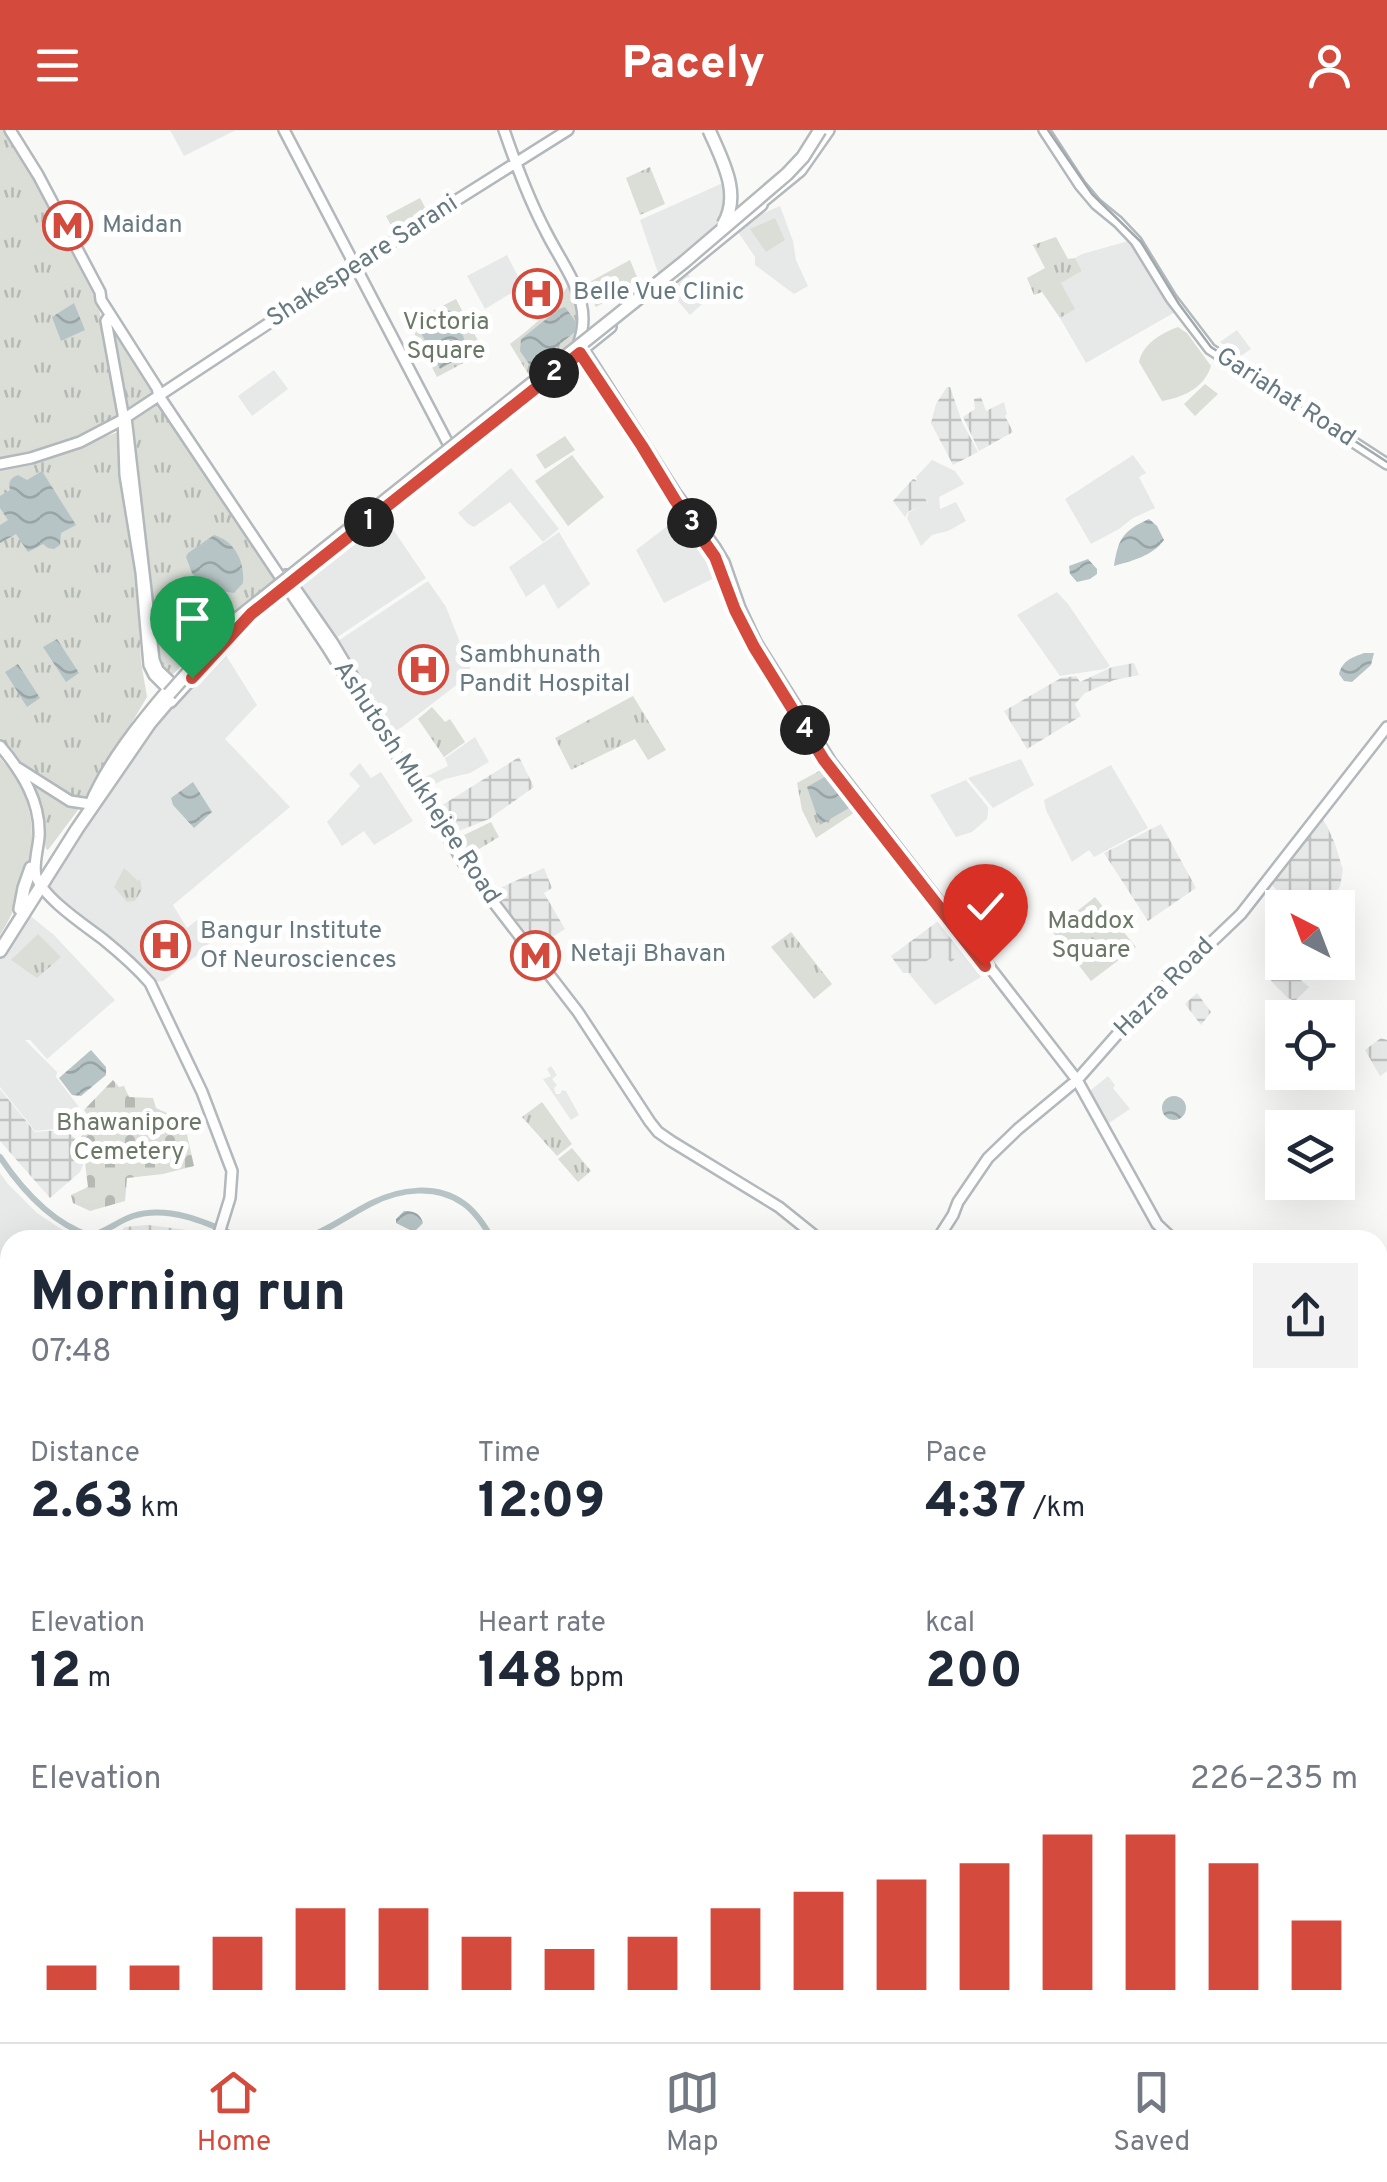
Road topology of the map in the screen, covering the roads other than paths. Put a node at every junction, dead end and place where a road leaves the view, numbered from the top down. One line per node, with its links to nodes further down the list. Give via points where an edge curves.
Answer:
1 (7, 130): 12 (main road, Ashutosh Mukhejee Road)
2 (284, 130): 11 (main road)
3 (504, 130): 8 (main road)
4 (568, 130): 8 (main road, Shakespeare Sarani)
5 (709, 130): 9 (main road, via 734,184); 10 (highway, bridge, via 731,205 721,228)
6 (825, 130): 9 (main road); 10 (highway, bridge, via 787,174); 26 (highway, bridge, via 778,191 237,623)
7 (1047, 131): 17 (main road, Gariahat Road, via 1080,185 1140,246 1210,350)
8 (516, 163): 11 (main road, Shakespeare Sarani); 13 (main road, via 582,305)
9 (735, 222): 13 (main road)
10 (695, 253): 26 (highway, bridge, via 233,622 154,710)
11 (354, 266): 14 (main road, Shakespeare Sarani); 16 (main road)
12 (110, 315): 14 (main road, Ashutosh Mukhejee Road); 15 (main road)
13 (579, 348): 16 (main road); 32 (main road, via 715,557 754,647 824,760)
14 (160, 392): 15 (main road, Shakespeare Sarani); 19 (main road, Ashutosh Mukhejee Road)
15 (124, 417): 18 (main road, Shakespeare Sarani, via 80,442); 20 (main road); 21 (main road, via 154,660)
16 (450, 450): 19 (main road)
17 (1387, 462)
18 (0, 464)
19 (286, 581): 21 (main road, via 235,616); 33 (main road, Ashutosh Mukhejee Road, via 464,863)
20 (150, 670): 21 (main road); 22 (main road)
21 (176, 691): 22 (main road); 28 (main road)
22 (154, 706): 27 (main road, via 97,786)
23 (1387, 727): 32 (main road, Hazra Road, via 1241,914)
24 (0, 749): 25 (main road); 29 (main road, via 33,811)
25 (18, 768): 27 (main road, via 70,801); 29 (main road, via 35,804)
26 (105, 785): 27 (highway)
27 (93, 803): 28 (highway); 29 (highway)
28 (78, 829): 29 (highway)
29 (37, 882): 30 (highway); 31 (highway); 34 (main road, via 150,988 225,1159 229,1177); 35 (main road, via 137,968 157,996 232,1172)
30 (0, 940)
31 (0, 951)
32 (1075, 1082): 38 (main road, Hazra Road, via 988,1158); 39 (main road); 40 (main road)
33 (660, 1130): 36 (main road); 37 (main road)
34 (218, 1230)
35 (219, 1230)
36 (808, 1230)
37 (815, 1230)
38 (944, 1230)
39 (1158, 1230)
40 (1162, 1230)

